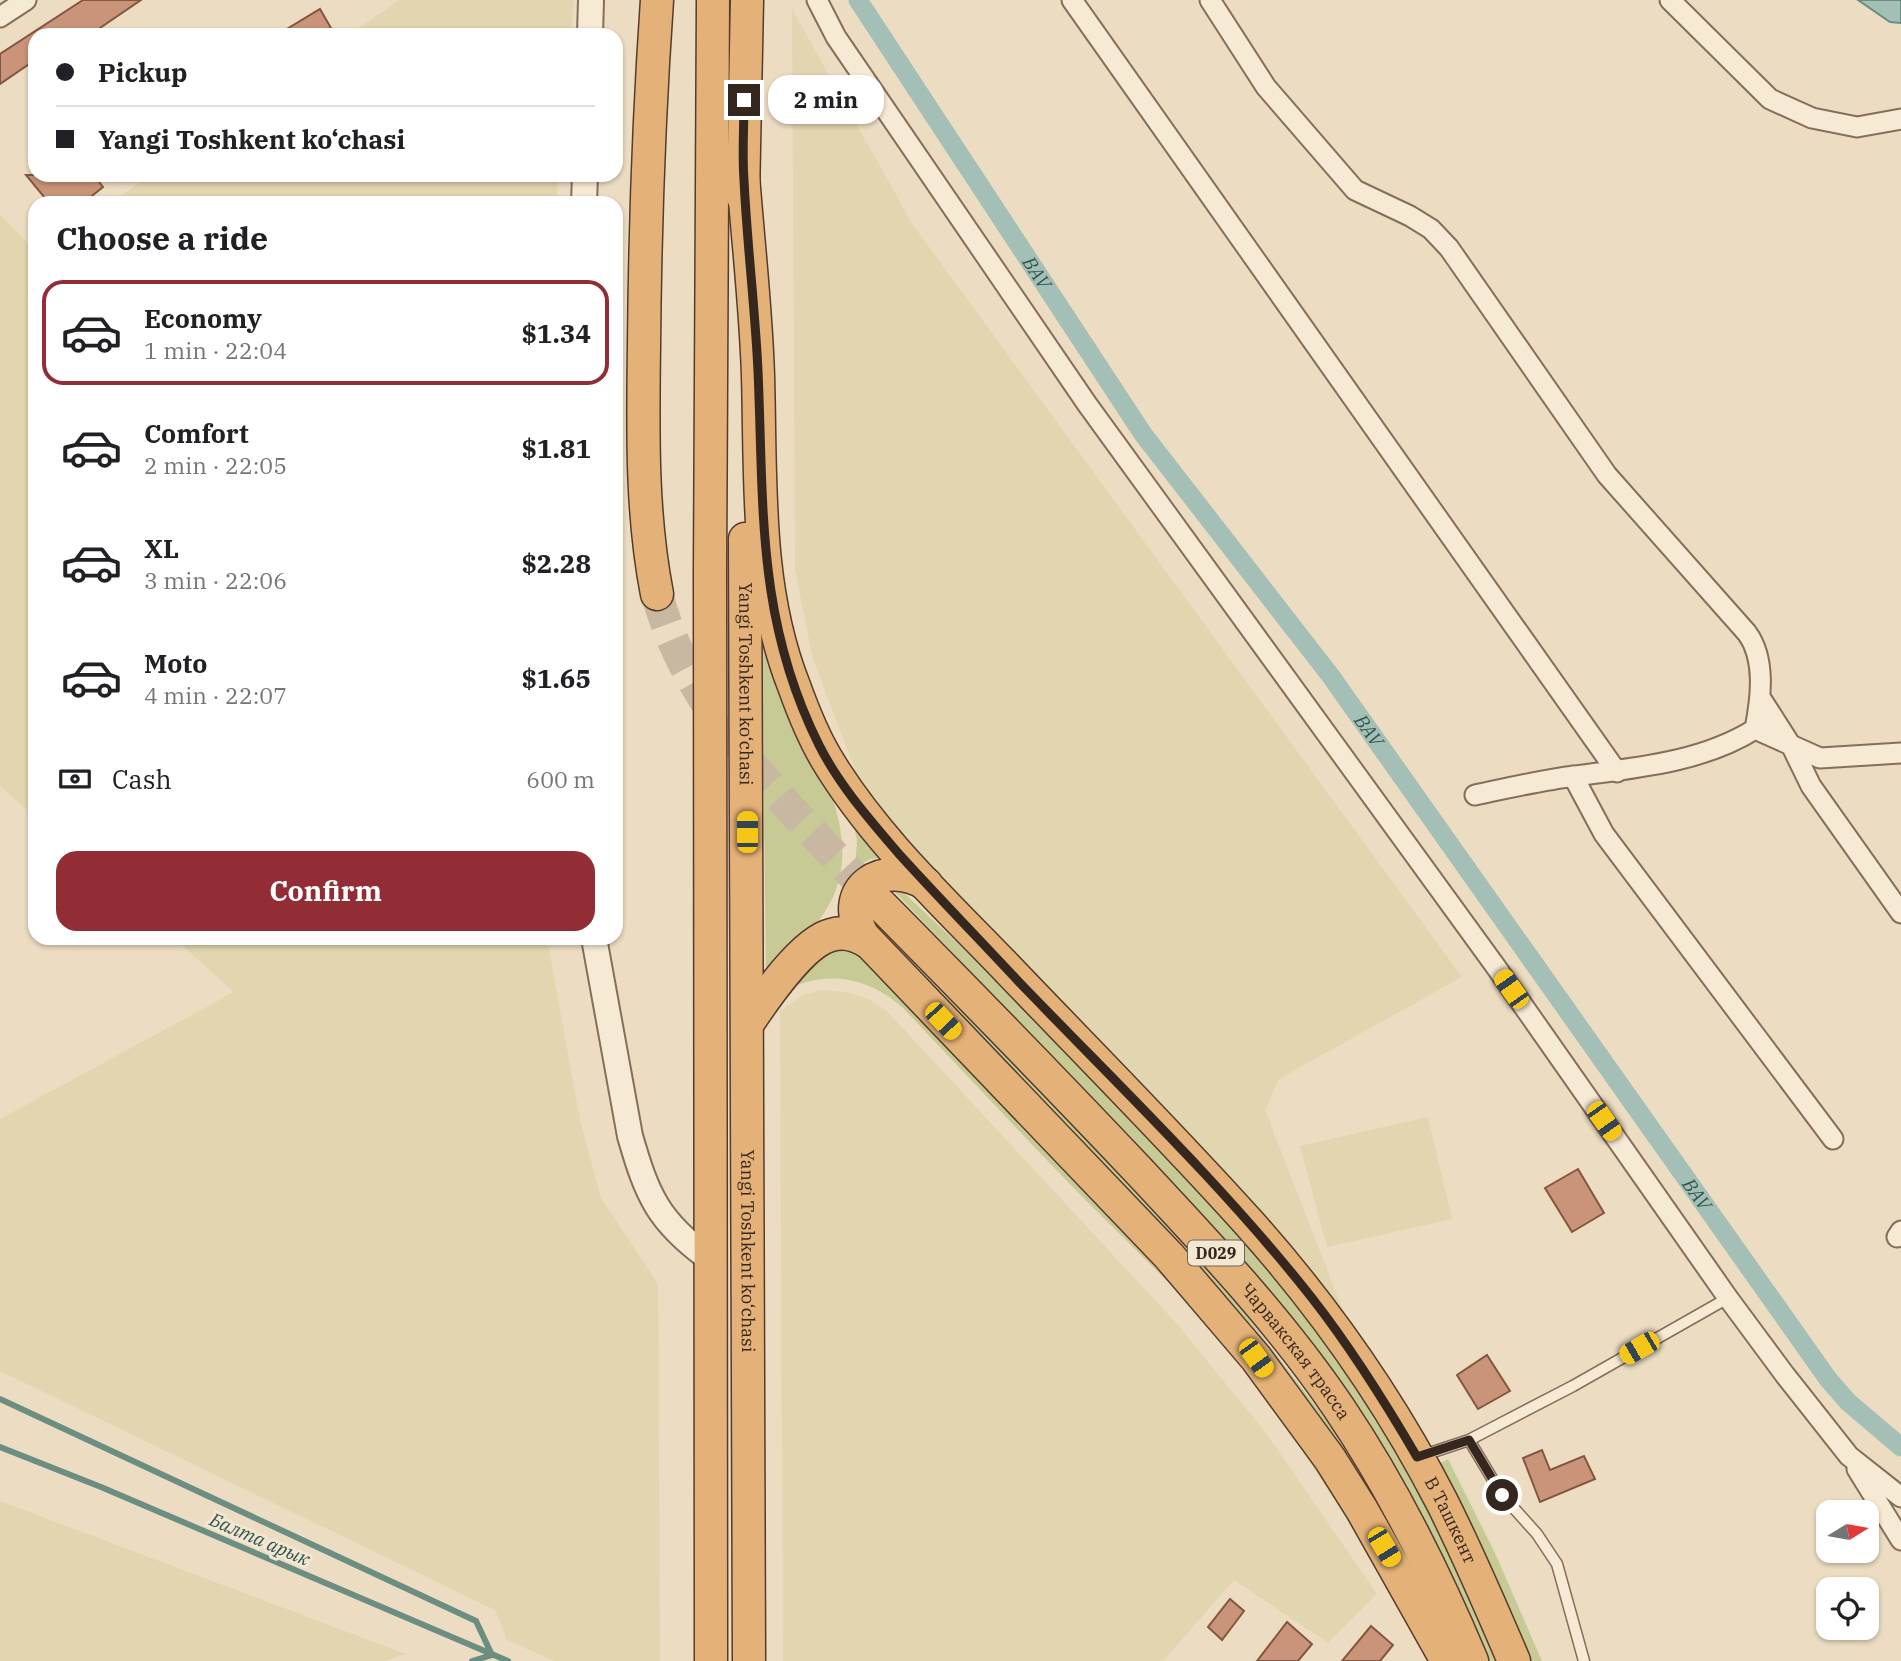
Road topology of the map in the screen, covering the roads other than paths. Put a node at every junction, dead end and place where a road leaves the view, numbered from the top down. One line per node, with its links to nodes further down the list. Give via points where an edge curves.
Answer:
1 (26, 0): 10 (street)
2 (592, 0): 11 (street)
3 (657, 0): 14 (highway, via 648,153 643,421 647,525)
4 (713, 0): 29 (highway, Yangi Toshkent ko‘chasi)
5 (747, 0): 13 (highway, Yangi Toshkent ko‘chasi / D029)
6 (817, 0): 30 (street, via 836,37 1087,404 1496,967)
7 (1072, 0): 19 (street)
8 (1210, 0): 15 (street, via 1266,87 1355,190 1410,216 1449,248 1607,475 1753,642)
9 (1670, 0): 12 (street, via 1770,99 1812,118 1857,127)
10 (0, 17)
11 (590, 28)
12 (1901, 119)
13 (743, 175): 22 (highway, В Ташкент / D029, via 758,371 763,542 773,611 792,681 824,755 857,803); 27 (highway, Yangi Toshkent ko‘chasi / D029)
14 (657, 594)
15 (1760, 697): 16 (street); 17 (street)
16 (1755, 729): 17 (street); 19 (street, via 1715,750)
17 (1792, 747): 18 (street, via 1820,758); 24 (street, via 1811,786)
18 (1901, 754)
19 (1617, 772): 20 (street)
20 (1573, 776): 21 (street); 28 (street, via 1604,834)
21 (1475, 795)
22 (926, 884): 25 (highway, via 896,873 868,882 856,912 859,928); 33 (highway, В Ташкент / D029, via 1282,1261 1341,1337)
23 (880, 904): 40 (highway, Чарвакская трасса / D029, via 1164,1197 1283,1332 1340,1409 1390,1489 1429,1562)
24 (1901, 912)
25 (869, 942): 27 (highway, via 848,934 822,938 776,982); 39 (highway, via 1169,1256 1256,1358 1330,1459)
26 (595, 945): 29 (street, via 639,1166 667,1221)
27 (748, 1023): 38 (highway, Yangi Toshkent ko‘chasi / D029)
28 (1833, 1139)
29 (710, 1259): 37 (highway, Yangi Toshkent ko‘chasi)
30 (1728, 1298): 31 (lane); 32 (street)
31 (1469, 1440): 33 (lane); 36 (lane, via 1502,1495 1557,1564)
32 (1849, 1456): 34 (street); 35 (street)
33 (1417, 1457): 41 (highway, В Ташкент / D029, via 1462,1543)
34 (1901, 1497)
35 (1901, 1540)
36 (1582, 1656): 42 (lane)
37 (710, 1661)
38 (749, 1661)
39 (1447, 1661)
40 (1472, 1661)
41 (1514, 1661)
42 (1574, 1661)

